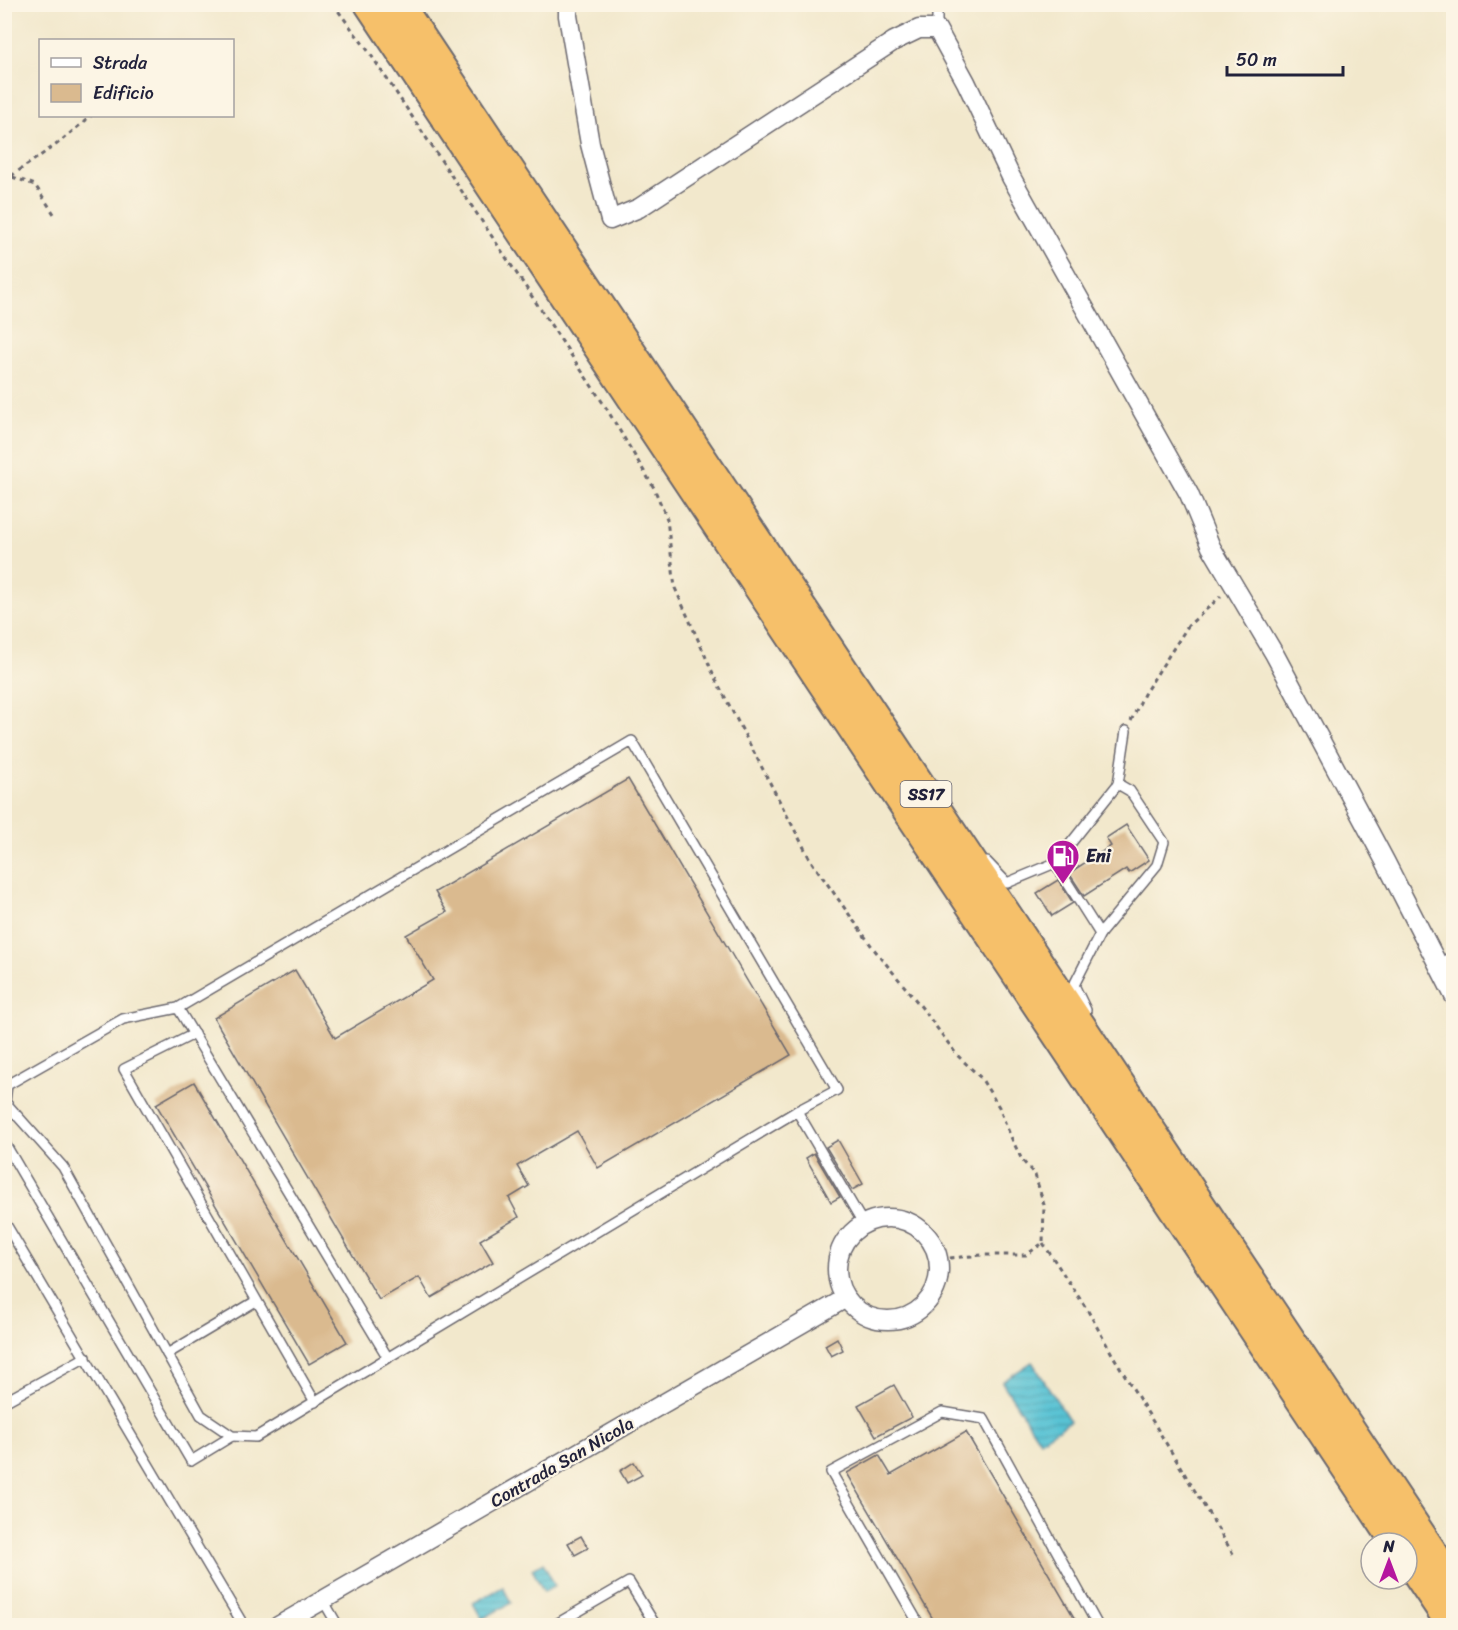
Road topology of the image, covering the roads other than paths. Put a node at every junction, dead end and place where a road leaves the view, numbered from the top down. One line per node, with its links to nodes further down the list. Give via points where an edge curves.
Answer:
1 (369, 4): 34 (highway, SS17)
2 (399, 4): 8 (highway, SS17)
3 (568, 4): 5 (street, via 590,144 610,220 639,208 894,41 919,29)
4 (937, 4): 5 (lane)
5 (937, 29): 14 (street, via 1011,177 1184,484 1211,547 1275,655)
6 (1125, 731): 7 (lane)
7 (1118, 784): 11 (lane); 12 (lane, via 1130,791 1164,842 1156,865)
8 (935, 807): 9 (lane); 22 (highway, SS17)
9 (975, 849)
10 (983, 858): 11 (lane, via 1007,883)
11 (1055, 863): 12 (lane)
12 (1100, 934): 17 (lane, via 1074,986)
13 (1454, 954): 14 (lane)
14 (1438, 966): 15 (street)
15 (1454, 996)
16 (177, 1008): 19 (lane); 20 (lane, via 123,1019 7,1085); 21 (lane, via 632,741 837,1090)
17 (1090, 1017)
18 (1095, 1027): 22 (lane)
19 (194, 1034): 27 (lane, via 124,1069); 30 (lane)
20 (5, 1102): 28 (lane, via 63,1167)
21 (797, 1111): 25 (lane); 30 (lane)
22 (1138, 1111): 36 (highway, SS17)
23 (4, 1142): 33 (lane, via 191,1461)
24 (4, 1221): 29 (lane)
25 (863, 1224): 26 (street, via 845,1240 838,1257 837,1275); 26 (street, via 887,1217 910,1222 929,1237 939,1259 939,1275 927,1303 901,1319 870,1317 856,1310)
26 (846, 1298): 37 (street, Contrada San Nicola)
27 (256, 1301): 28 (lane); 32 (lane)
28 (167, 1354): 33 (lane, via 201,1415)
29 (86, 1358): 31 (lane); 38 (lane)
30 (388, 1358): 32 (lane)
31 (4, 1402)
32 (315, 1402): 33 (lane, via 256,1437)
33 (232, 1436)
34 (1388, 1531)
35 (1419, 1577): 45 (highway)
36 (1454, 1584)
37 (323, 1600): 39 (street, Contrada San Nicola); 40 (lane)
38 (244, 1626)
39 (278, 1626)
40 (338, 1626)
41 (553, 1626): 42 (lane, via 629,1582)
42 (656, 1626)
43 (920, 1626): 44 (lane, via 831,1472 942,1412 984,1419)
44 (1098, 1626)
45 (1452, 1626)

